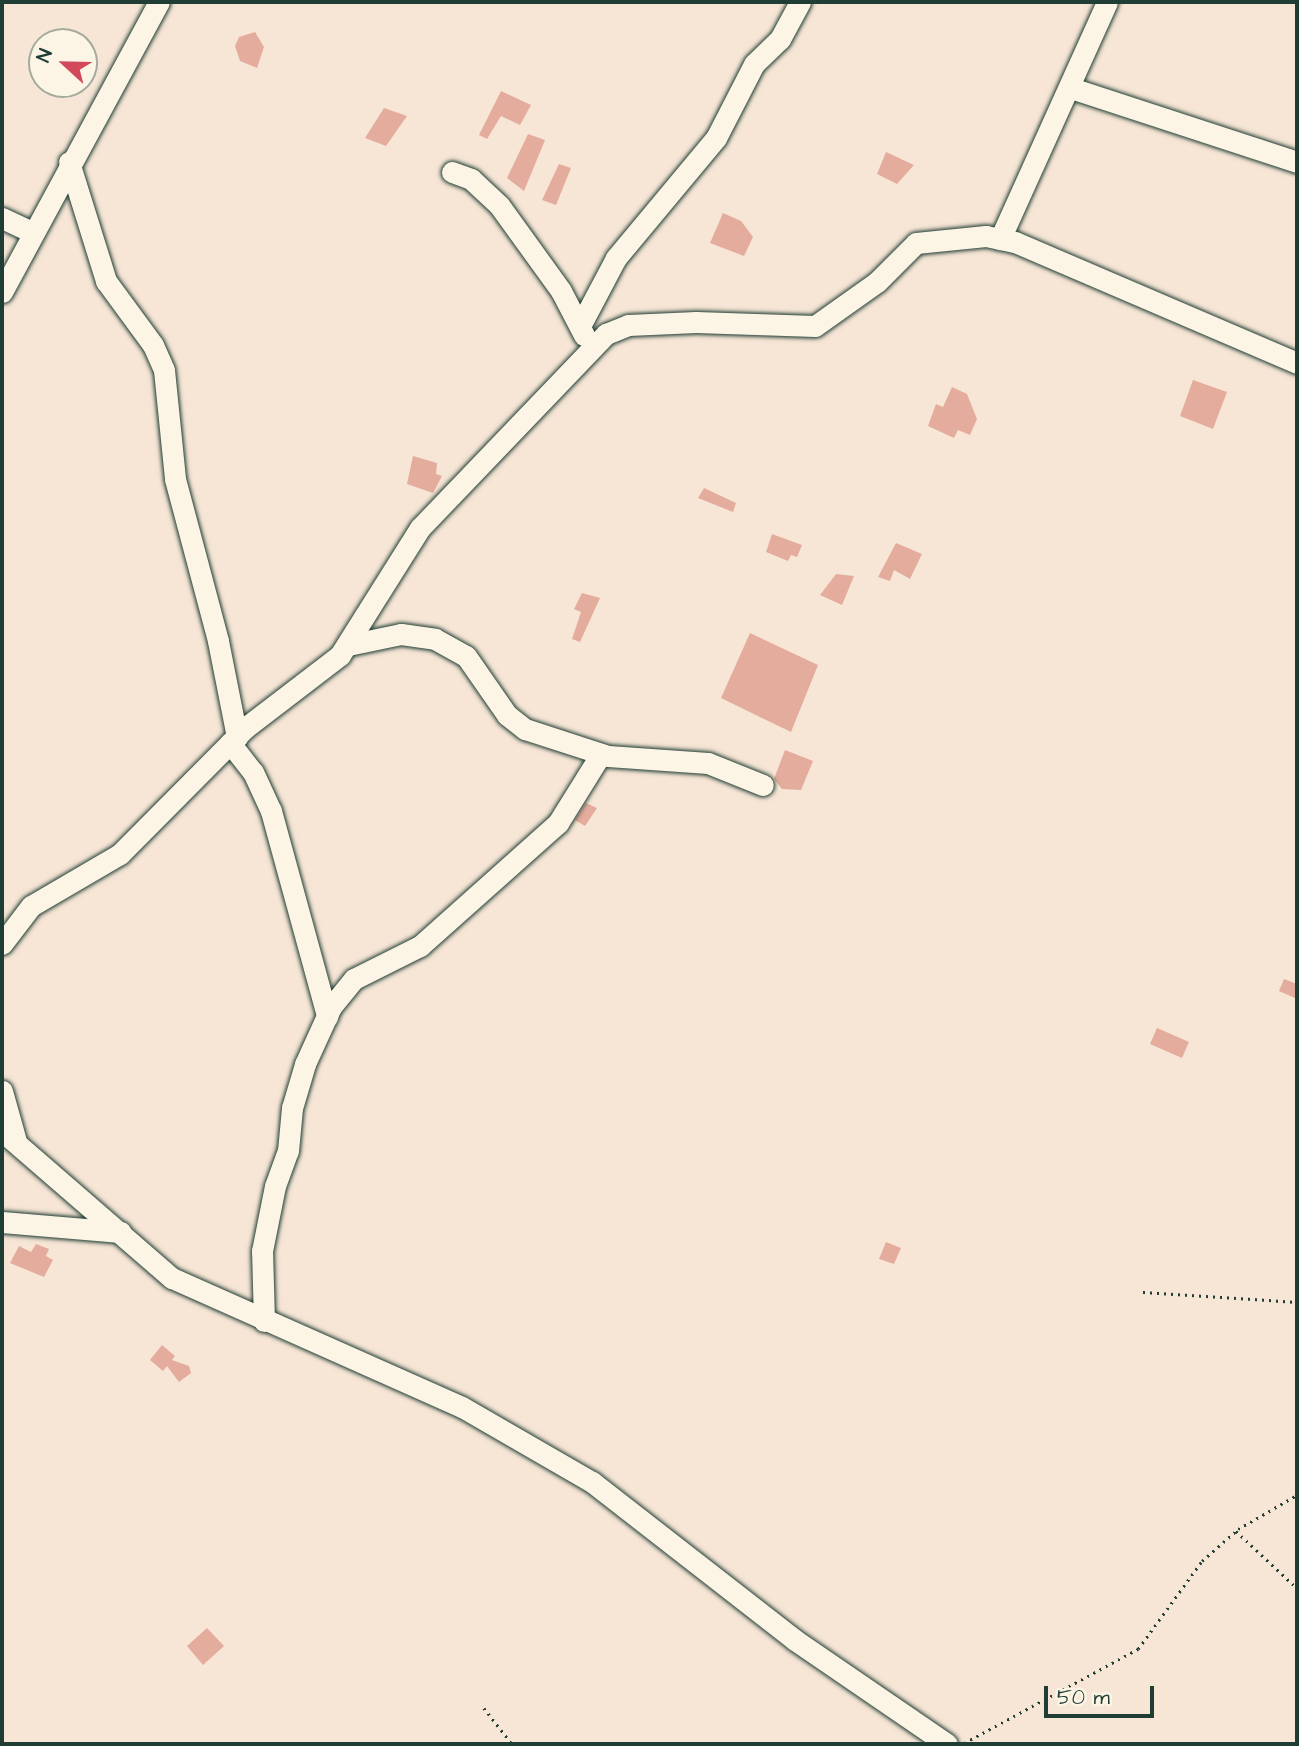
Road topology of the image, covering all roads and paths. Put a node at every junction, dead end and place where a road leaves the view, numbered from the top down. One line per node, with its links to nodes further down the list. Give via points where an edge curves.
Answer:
1 (159, 2): 5 (street, via 112,95)
2 (800, 2): 12 (street, via 780,39 754,64 716,138 616,258)
3 (1107, 2): 4 (street)
4 (1071, 88): 6 (street); 10 (street)
5 (69, 162): 9 (street); 16 (street, via 106,281 153,345 164,370 175,479 218,641)
6 (1297, 162)
7 (452, 172): 12 (street, via 471,179 499,205 561,291)
8 (2, 218): 9 (street)
9 (32, 232): 11 (street)
10 (1000, 239): 13 (street, via 952,236 916,243 877,282 815,326 628,325); 14 (street)
11 (2, 292)
12 (580, 326): 13 (street)
13 (588, 347): 15 (street, via 420,528)
14 (1297, 363)
15 (348, 645): 16 (street); 17 (street, via 401,634 452,645 466,656 514,722)
16 (233, 740): 19 (street, via 142,835 31,906); 20 (street, via 271,811)
17 (601, 754): 18 (street, via 708,763); 20 (street, via 558,823 420,946 354,979)
18 (762, 785)
19 (2, 944)
20 (327, 1016): 27 (street, via 305,1064 292,1108 288,1151 275,1186 262,1251)
21 (2, 1091): 22 (street)
22 (9, 1136): 24 (street)
23 (2, 1222): 24 (street)
24 (121, 1232): 27 (street, via 172,1278)
25 (1143, 1292): 26 (path)
26 (1297, 1302)
27 (264, 1321): 33 (street, via 462,1407 592,1482 795,1640)
28 (1297, 1495): 29 (path)
29 (1236, 1531): 30 (path); 34 (path, via 1174,1593 1138,1649)
30 (1297, 1588)
31 (484, 1708): 32 (path)
32 (512, 1744)
33 (947, 1744)
34 (961, 1744)

